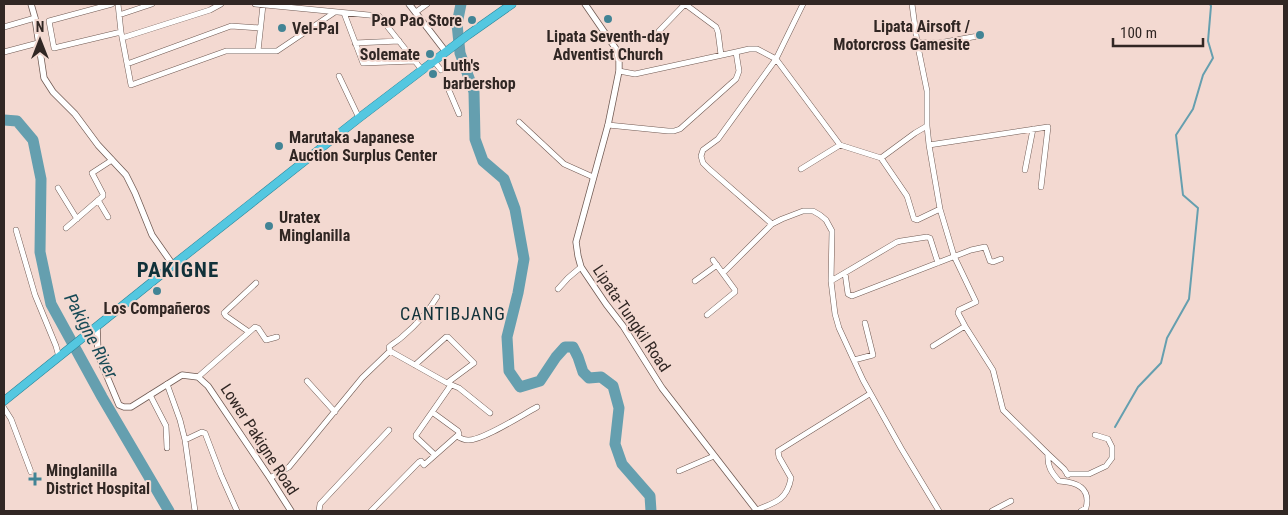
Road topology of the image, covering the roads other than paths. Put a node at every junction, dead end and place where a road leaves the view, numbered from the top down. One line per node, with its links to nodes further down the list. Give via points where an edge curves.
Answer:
1 (31, 4): 19 (street)
2 (112, 4): 23 (street, via 50,22 54,48)
3 (118, 4): 18 (street)
4 (152, 4): 18 (street)
5 (221, 4): 23 (street)
6 (255, 4): 7 (street)
7 (263, 4): 15 (street); 21 (street)
8 (409, 4): 16 (street)
9 (427, 4): 16 (street)
10 (512, 4): 29 (highway)
11 (585, 4): 40 (street, Lipata-Tungkil Road, via 616,49)
12 (685, 4): 22 (street); 33 (street, via 716,27)
13 (803, 4): 34 (street)
14 (912, 4): 26 (street)
15 (335, 12): 17 (street); 30 (street, via 278,51)
16 (416, 12): 29 (street)
17 (344, 13): 25 (street, via 379,16); 28 (street)
18 (119, 15): 23 (street)
19 (35, 18): 20 (street); 27 (street)
20 (4, 27)
21 (260, 28): 30 (street); 37 (street, via 231,26)
22 (659, 31)
23 (121, 35): 37 (street)
24 (978, 36): 26 (street, via 939,43)
25 (399, 41): 28 (street); 35 (street)
26 (917, 42): 47 (street, via 927,91)
27 (38, 43): 31 (street); 52 (street, via 44,78)
28 (355, 43): 35 (street, via 363,63)
29 (449, 49): 36 (highway)
30 (258, 51): 37 (street, via 226,51 131,85)
31 (4, 52)
32 (736, 52): 33 (street); 34 (street, via 757,49); 46 (street, via 739,71 736,79 680,128 668,131)
33 (721, 55): 40 (street, via 635,74)
34 (776, 59): 49 (street); 62 (street, via 718,139 703,150 701,156 709,169)
35 (414, 61): 38 (street)
36 (434, 61): 38 (highway); 39 (street)
37 (127, 64)
38 (422, 70): 44 (highway)
39 (440, 70)
40 (618, 71): 46 (street, Lipata-Tungkil Road)
41 (339, 76): 44 (street)
42 (445, 81): 43 (street)
43 (460, 114)
44 (359, 118): 69 (highway)
45 (519, 122): 55 (street, via 564,164)
46 (608, 125): 55 (street, Lipata-Tungkil Road)
47 (927, 126): 50 (street); 51 (street)
48 (1033, 129): 50 (street); 54 (street); 56 (street, via 1048,127)
49 (840, 145): 51 (street); 53 (street)
50 (929, 145): 59 (street)
51 (881, 158): 59 (street, via 907,196 914,219)
52 (112, 160): 58 (street, via 92,173 104,195); 69 (street, via 126,175 152,235)
53 (801, 169)
54 (1025, 170)
55 (593, 177): 71 (street, Lipata-Tungkil Road, via 576,242)
56 (1041, 187)
57 (58, 188): 61 (street)
58 (98, 200): 60 (street); 61 (street)
59 (940, 209): 65 (street)
60 (108, 216)
61 (76, 218): 63 (street)
62 (772, 224): 72 (street); 74 (street, via 803,211 813,211 826,220 832,231)
63 (66, 228)
64 (16, 230): 87 (street, via 35,295)
65 (954, 256): 66 (street, via 985,247 990,261); 68 (street); 82 (street, via 976,302 959,311)
66 (1002, 259)
67 (713, 260): 70 (street)
68 (938, 263): 73 (street, via 852,296 848,294); 73 (street, via 932,240 927,238 897,242)
69 (172, 265): 81 (highway)
70 (716, 265): 72 (street); 75 (street)
71 (581, 267): 77 (street); 109 (street, Lipata-Tungkil Road, via 624,326 662,388)
72 (723, 273): 79 (street, via 736,292)
73 (845, 273): 74 (street)
74 (831, 281): 88 (street, via 839,328)
75 (695, 282)
76 (256, 283): 83 (street, via 224,314)
77 (558, 289)
78 (437, 297): 86 (street, via 415,324 393,342)
79 (707, 315)
80 (865, 324): 88 (street, via 873,355)
81 (97, 326): 87 (highway); 94 (street, Lower Pakigne Road, via 98,354 119,405 131,407)
82 (965, 326): 85 (street); 107 (street, via 993,370 1003,410)
83 (249, 332): 84 (street, via 256,327 266,340); 90 (street)
84 (277, 336)
85 (933, 346)
86 (390, 351): 89 (street); 99 (street, via 362,378)
87 (62, 355): 96 (highway)
88 (854, 360): 122 (street, via 870,394)
89 (415, 365): 93 (street); 93 (street, via 448,337 474,363)
90 (198, 377): 92 (street, Lower Pakigne Road, via 182,375); 113 (street, Lower Pakigne Road, via 208,386)
91 (307, 381): 99 (street)
92 (167, 384): 94 (street, Lower Pakigne Road); 105 (street)
93 (449, 384): 100 (street); 101 (street, via 459,388)
94 (150, 395): 106 (street, via 166,426)
95 (868, 395): 121 (street, via 778,451 791,478 788,490 777,502)
96 (4, 401)
97 (4, 408): 110 (street)
98 (537, 408): 104 (street, via 476,438 465,440)
99 (335, 412): 113 (street, via 289,467)
100 (432, 412): 104 (street, via 458,431); 108 (street, via 416,436)
101 (490, 413)
102 (389, 430): 119 (street, via 320,504)
103 (1095, 435): 112 (street, via 1108,440 1112,458 1106,466 1089,474)
104 (457, 436): 108 (street)
105 (185, 440): 116 (street); 117 (street, via 205,433)
106 (167, 448)
107 (1048, 454): 112 (street); 114 (street, via 1053,474 1059,481)
108 (435, 455): 120 (street, via 424,465 419,462)
109 (714, 456): 111 (street); 121 (street, Lipata-Tungkil Road)
110 (31, 472)
111 (679, 472)
112 (1067, 474): 114 (street)
113 (270, 478): 118 (street, Lower Pakigne Road)
114 (1071, 482): 124 (street, via 1084,489 1088,496 1086,508)
115 (1011, 501): 123 (street)
116 (195, 511)
117 (237, 511)
118 (291, 511)
119 (319, 511)
120 (371, 511)
121 (756, 511)
122 (939, 511)
123 (992, 511)
124 (1081, 511)

